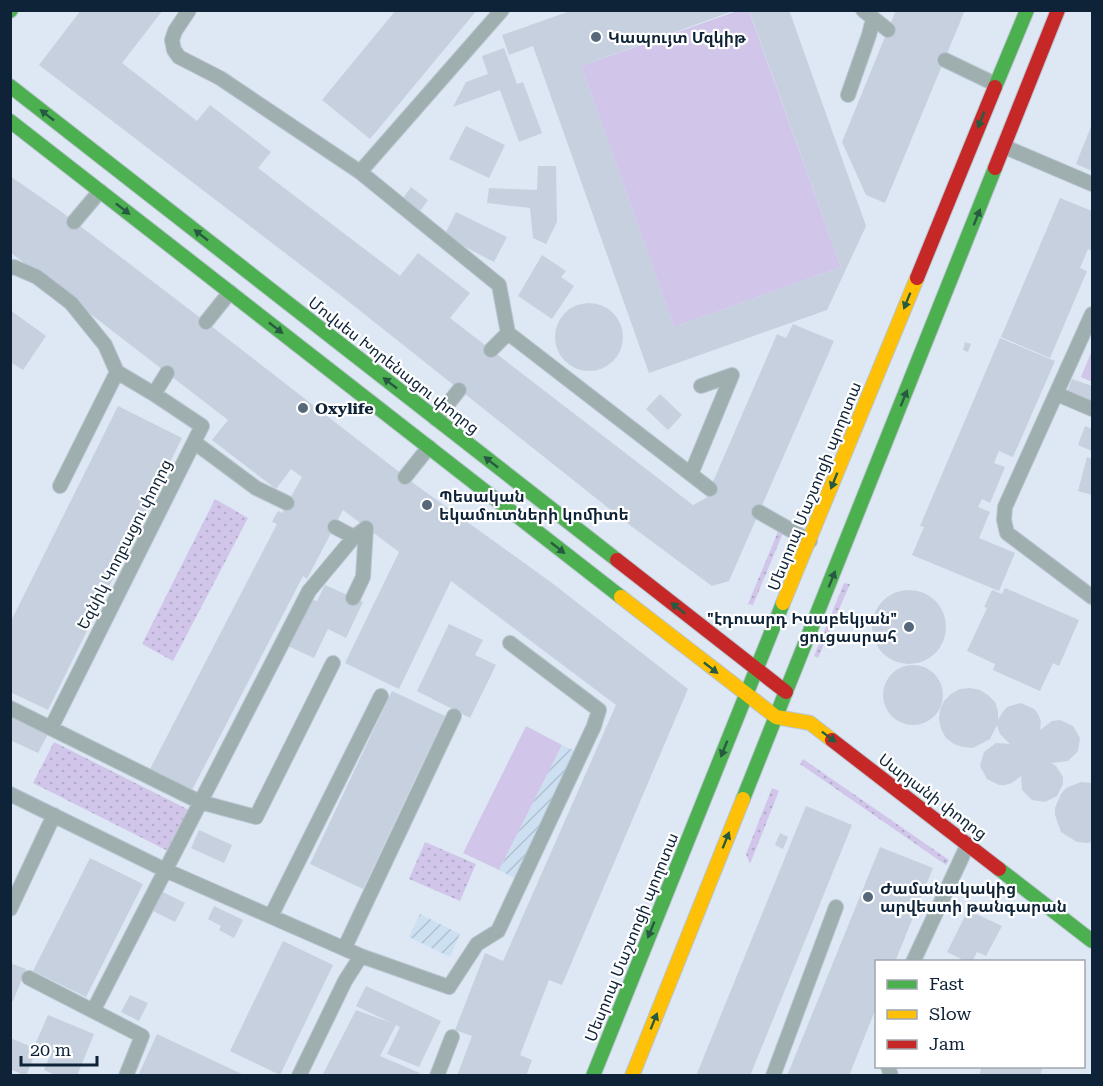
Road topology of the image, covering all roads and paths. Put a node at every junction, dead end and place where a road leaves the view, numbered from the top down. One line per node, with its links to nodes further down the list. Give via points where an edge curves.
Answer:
1 (189, 10): 17 (lane, via 172,40 179,57 220,78)
2 (502, 10): 17 (lane)
3 (1012, 10): 9 (main road)
4 (1027, 10): 9 (main road, Մեսրոպ Մաշտոցի պողոտա)
5 (1058, 10): 14 (main road)
6 (868, 15): 7 (lane); 13 (lane, via 869,35)
7 (888, 30)
8 (1064, 31): 14 (main road)
9 (1012, 47): 11 (main road, Մեսրոպ Մաշտոցի պողոտա)
10 (945, 60): 11 (lane)
11 (995, 84): 45 (main road, Մեսրոպ Մաշտոցի պողոտա, one-way to 45)
12 (10, 86): 34 (main road, Մովսես Խորենացու փողոց, one-way to 12)
13 (848, 95)
14 (1018, 113): 16 (main road)
15 (10, 121): 19 (main road)
16 (1005, 147): 18 (lane); 51 (main road, one-way to 16)
17 (360, 172): 25 (lane, via 499,285)
18 (1092, 184)
19 (100, 191): 20 (lane); 22 (main road, one-way to 22)
20 (75, 222)
21 (10, 268): 27 (lane, via 38,275 71,303 97,333)
22 (230, 292): 24 (lane); 36 (main road, one-way to 36)
23 (1092, 314): 32 (lane)
24 (206, 322)
25 (508, 333): 26 (lane); 37 (lane)
26 (491, 350)
27 (117, 372): 31 (lane); 39 (lane)
28 (167, 373): 31 (lane)
29 (700, 386): 37 (lane, via 732,375)
30 (459, 390): 34 (lane)
31 (154, 394): 35 (lane, via 202,426)
32 (1057, 394): 33 (lane); 46 (lane, via 1005,507 1004,519 1007,533)
33 (1092, 409)
34 (441, 423): 36 (main road); 50 (main road, Մովսես Խորենացու փողոց, one-way to 34)
35 (194, 442): 41 (lane, via 256,488); 57 (lane, Եզնիկ Կողբացու փողոց)
36 (429, 447): 38 (lane); 52 (main road, one-way to 52)
37 (691, 474): 40 (lane)
38 (405, 477)
39 (60, 486)
40 (710, 489)
41 (287, 503)
42 (759, 512): 45 (lane)
43 (335, 526): 44 (lane)
44 (354, 537): 47 (lane, via 366,528 363,577); 59 (lane, via 309,591)
45 (810, 541): 50 (main road, Մեսրոպ Մաշտոցի պողոտա)
46 (1092, 597)
47 (353, 598)
48 (510, 643): 68 (lane, via 599,710 498,931 477,944 449,987)
49 (333, 663): 59 (lane, via 256,817)
50 (757, 670): 51 (main road); 52 (main road, Մեսրոպ Մաշտոցի պողոտա)
51 (786, 692): 56 (main road)
52 (746, 695): 56 (main road, Սարյանի փողոց); 76 (main road, Մեսրոպ Մաշտոցի պողոտա, one-way to 76)
53 (381, 696): 65 (lane)
54 (10, 708): 57 (lane)
55 (454, 716): 67 (lane)
56 (776, 717): 61 (main road, Սարյանի փողոց, one-way to 61, via 810,723); 77 (main road, one-way to 56)
57 (51, 728): 59 (lane)
58 (10, 794): 60 (lane)
59 (200, 802): 62 (lane)
60 (54, 815): 62 (lane); 64 (lane)
61 (969, 844): 66 (main road, Սարյանի փողոց); 69 (lane)
62 (165, 870): 65 (lane); 71 (lane)
63 (836, 907): 78 (lane)
64 (10, 909)
65 (271, 916): 67 (lane)
66 (1092, 941)
67 (345, 947): 68 (lane)
68 (361, 956): 74 (lane)
69 (914, 960)
70 (29, 978): 71 (lane)
71 (93, 1011): 73 (lane, via 142,1036)
72 (452, 1037): 75 (lane)
73 (126, 1076)
74 (299, 1076)
75 (437, 1076)
76 (593, 1076)
77 (632, 1076)
78 (773, 1076)

